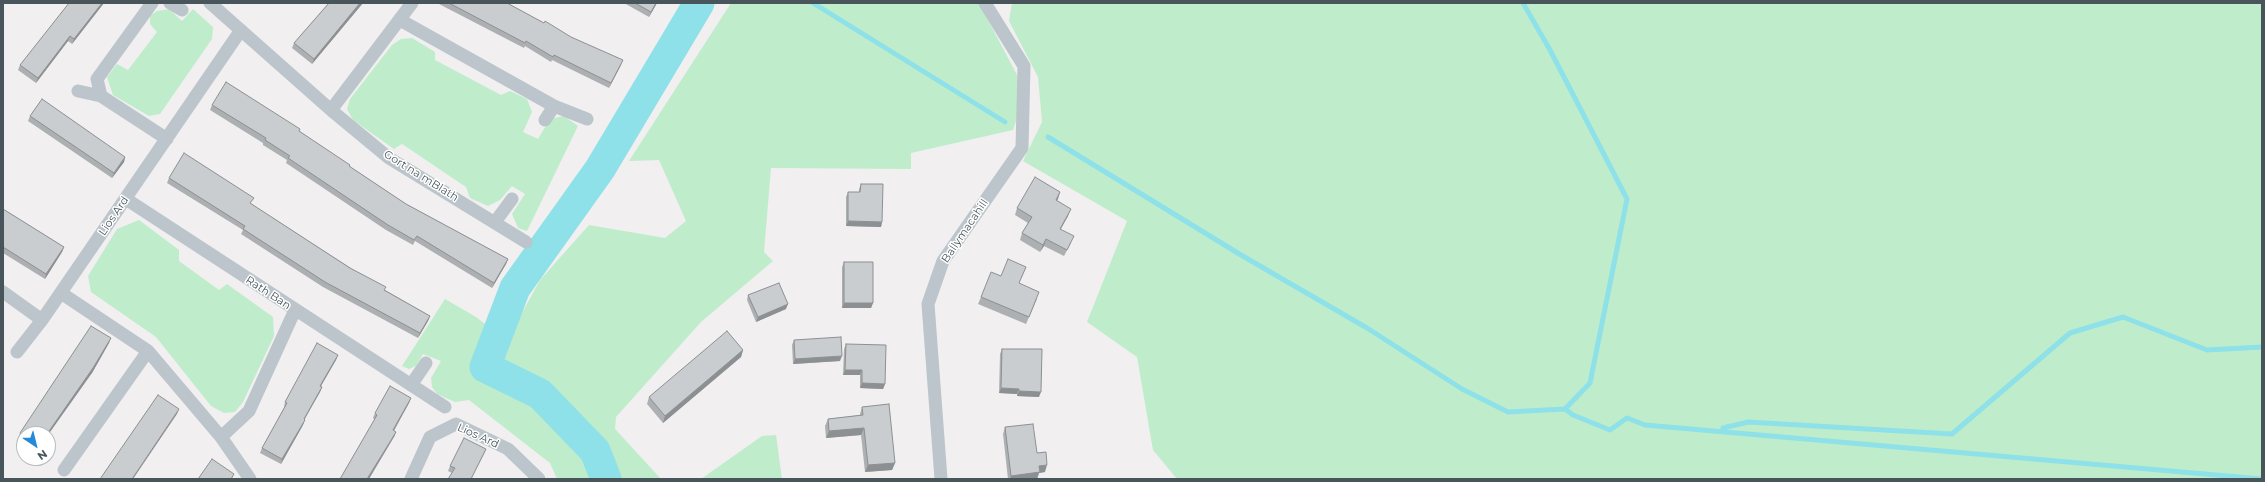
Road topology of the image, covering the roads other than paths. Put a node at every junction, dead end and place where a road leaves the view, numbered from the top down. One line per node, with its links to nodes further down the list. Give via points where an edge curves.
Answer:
1 (152, 3): 10 (street, via 97,79)
2 (170, 3): 6 (street)
3 (210, 3): 8 (street, Gort na mBlath)
4 (412, 3): 7 (street)
5 (985, 3): 34 (street, Ballymacahill, via 1024,66 1022,148 943,261 928,304)
6 (182, 10)
7 (400, 20): 11 (street); 12 (street)
8 (241, 30): 12 (street, Gort na mBlath); 15 (street)
9 (78, 91): 10 (street)
10 (101, 96): 15 (street)
11 (554, 106): 13 (street); 14 (street)
12 (331, 110): 18 (street, Gort na mBlath, via 389,158)
13 (587, 119)
14 (545, 120)
15 (167, 139): 16 (street, Lios Ard)
16 (126, 199): 21 (street, Lios Ard); 22 (street, Rath Ban)
17 (512, 199): 18 (street)
18 (495, 222): 19 (street, Gort na mBlath)
19 (526, 242)
20 (3, 292): 23 (street)
21 (61, 294): 23 (street, Lios Ard); 24 (street)
22 (294, 310): 27 (street, Rath Ban); 29 (street, via 250,411)
23 (42, 320): 25 (street, Lios Ard)
24 (148, 351): 29 (street); 30 (street)
25 (16, 352)
26 (426, 363): 27 (street)
27 (411, 385): 28 (street, Rath Ban)
28 (445, 408)
29 (221, 437): 31 (street)
30 (64, 470)
31 (250, 479)
32 (411, 479): 33 (street, Lios Ard, via 430,437 456,424 508,449)
33 (539, 479)
34 (941, 479)

